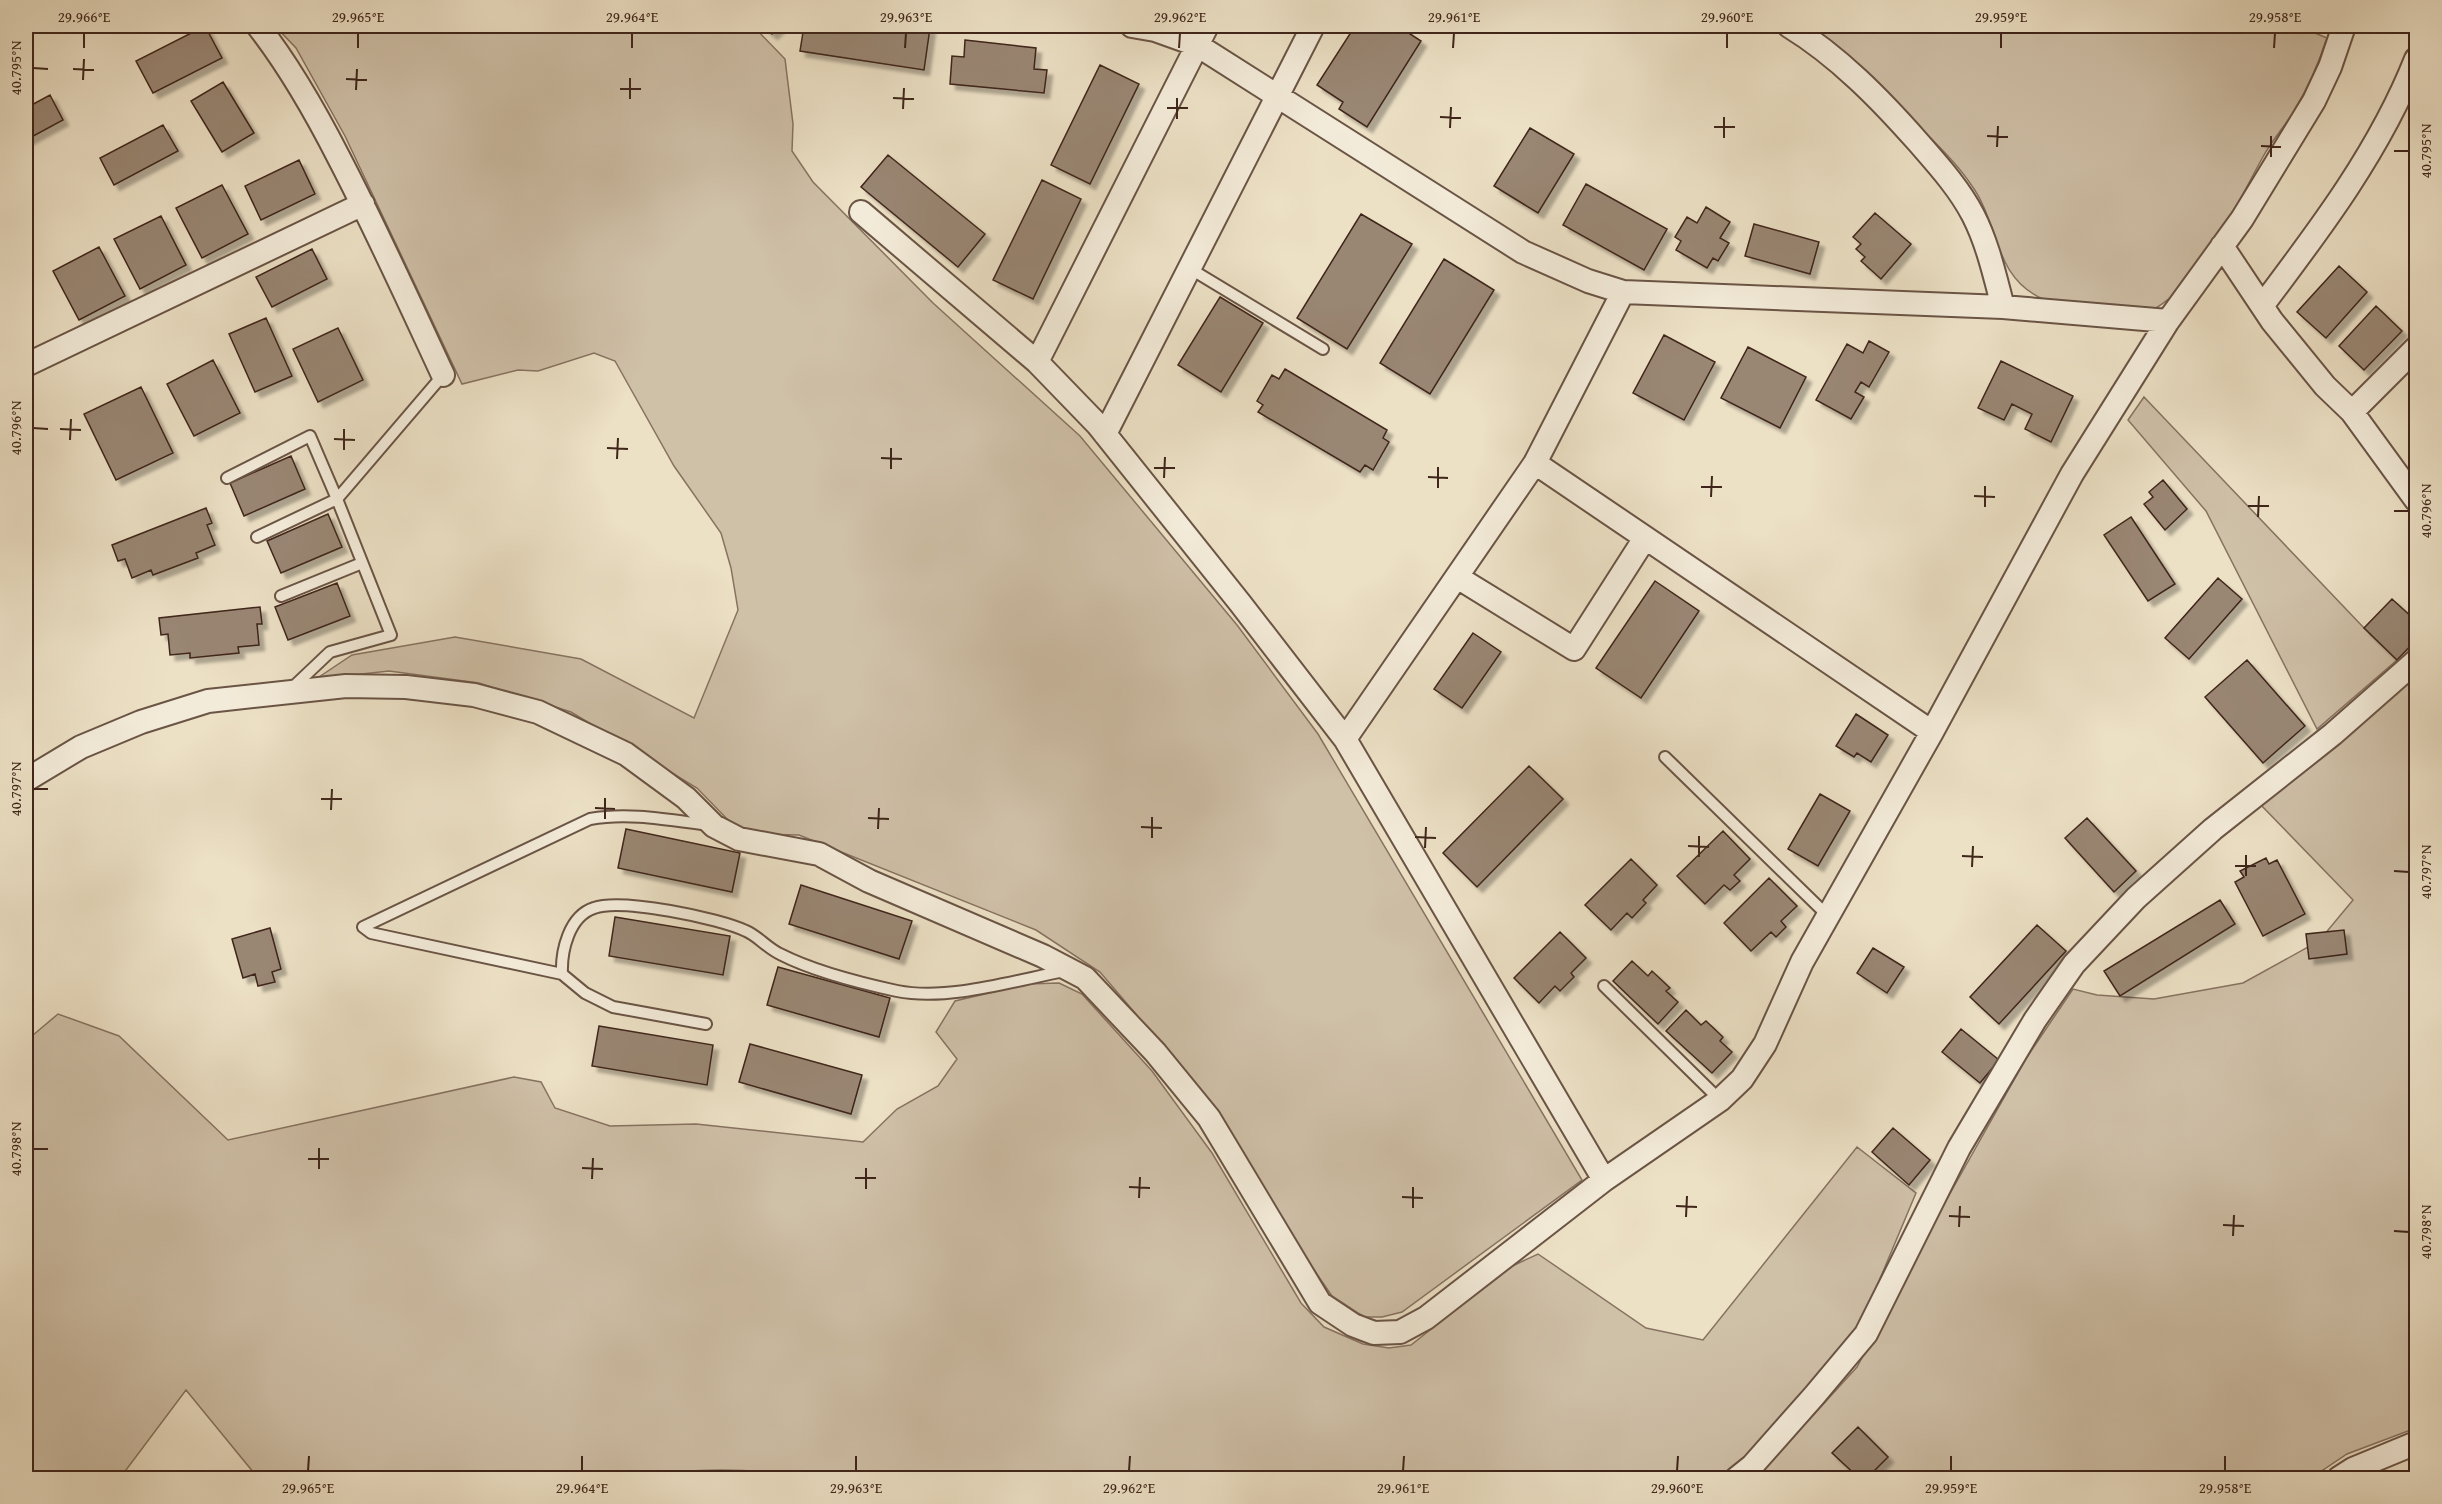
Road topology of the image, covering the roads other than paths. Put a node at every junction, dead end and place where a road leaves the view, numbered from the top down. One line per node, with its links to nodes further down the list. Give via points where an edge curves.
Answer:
1 (258, 26): 9 (street, via 285,60)
2 (1132, 26): 6 (street)
3 (1313, 26): 8 (street)
4 (1789, 26): 15 (street, via 1812,40 1888,108 1946,174 1973,216)
5 (2343, 26): 11 (street, via 2314,100)
6 (1202, 35): 8 (street); 19 (street)
7 (2416, 59): 14 (street, via 2397,103 2352,183)
8 (1277, 96): 12 (street); 13 (street, via 1523,252)
9 (363, 204): 20 (street); 21 (street)
10 (861, 212): 19 (street)
11 (2222, 246): 14 (street); 16 (street)
12 (1189, 268): 18 (lane); 23 (street)
13 (1623, 292): 15 (street); 24 (street)
14 (2262, 306): 22 (street, via 2297,353)
15 (2003, 307): 16 (street)
16 (2168, 321): 35 (street, via 2072,474)
17 (2416, 348): 22 (street)
18 (1323, 349)
19 (1037, 362): 23 (street)
20 (26, 365)
21 (443, 375): 26 (lane)
22 (2352, 412): 27 (street)
23 (1105, 434): 36 (street)
24 (1535, 463): 29 (street); 31 (street)
25 (227, 478): 26 (lane, via 310,436)
26 (337, 499): 28 (lane); 30 (lane)
27 (2416, 500)
28 (257, 537)
29 (1645, 538): 31 (street, via 1574,649); 35 (street)
30 (362, 563): 32 (lane); 34 (lane, via 391,635 330,652)
31 (1457, 577): 36 (street)
32 (281, 596)
33 (2416, 661): 48 (street, via 2333,734 2213,829 2136,898 2074,964 2035,1020 1959,1148 1866,1334)
34 (289, 691): 38 (street, via 208,701 141,722 81,747); 39 (street, via 346,686 406,687 474,695 538,712 626,753 686,798)
35 (1932, 732): 40 (street)
36 (1344, 739): 46 (street)
37 (1665, 757): 40 (lane)
38 (26, 780)
39 (714, 826): 41 (street, via 739,839 819,854); 42 (lane, via 639,817 590,819 363,927 371,933)
40 (1827, 915): 45 (street, via 1765,1044 1742,1079)
41 (1069, 970): 42 (lane, via 942,994 896,991 821,970 779,953 747,931 719,921 609,905 592,908 579,918 567,937); 46 (street, via 1085,978 1209,1118 1320,1303 1353,1325 1374,1333 1400,1332 1426,1318)
42 (562, 974): 44 (lane, via 585,993 613,1007)
43 (1604, 986): 45 (lane)
44 (706, 1024)
45 (1720, 1100): 46 (street)
46 (1604, 1180)
47 (2416, 1443): 49 (street, via 2353,1469)
48 (1737, 1479)
49 (2339, 1479)

